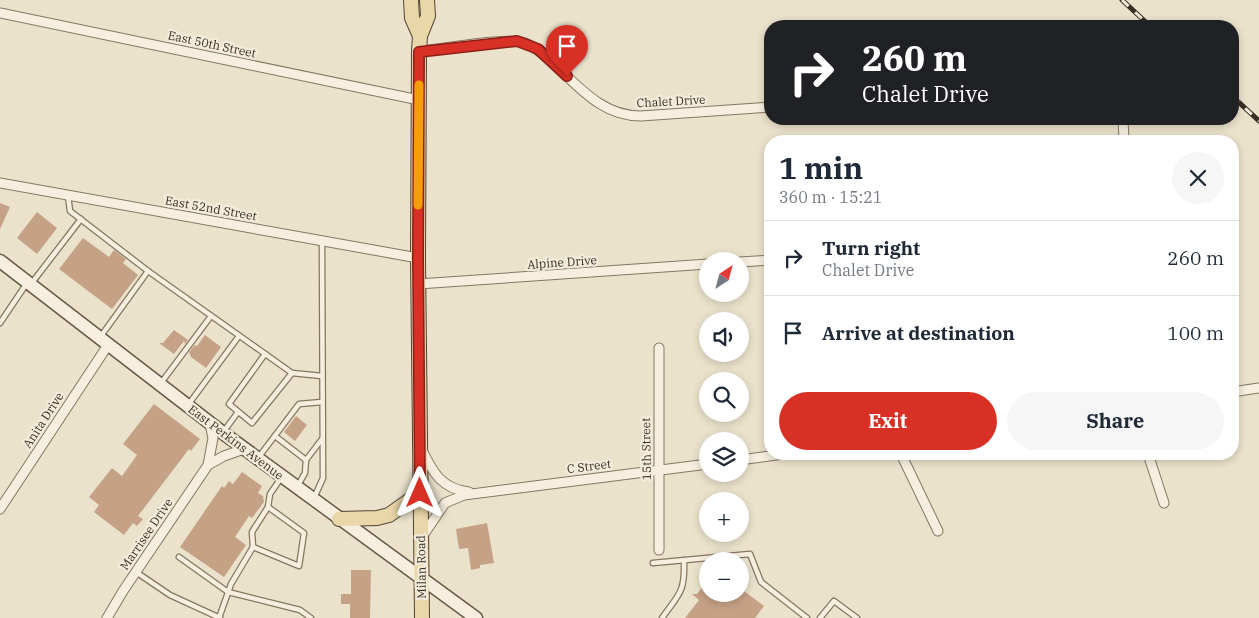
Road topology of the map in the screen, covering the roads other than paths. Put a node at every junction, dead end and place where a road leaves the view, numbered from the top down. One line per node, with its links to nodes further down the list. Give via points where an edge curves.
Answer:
1 (411, 0): 4 (main road, Milan Road, via 412,18)
2 (427, 0): 4 (main road, Milan Road, via 428,16)
3 (0, 13): 6 (street, East 50th Street)
4 (420, 36): 5 (main road, Milan Road)
5 (419, 52): 6 (main road, Milan Road); 7 (street, Chalet Drive, via 504,42 525,43 540,51 597,103 624,115)
6 (419, 100): 12 (main road, Milan Road)
7 (764, 107)
8 (0, 183): 9 (street, East 52nd Street)
9 (68, 196): 10 (lane, via 70,210); 11 (street, East 52nd Street)
10 (81, 219): 17 (lane); 18 (lane)
11 (322, 240): 12 (street, East 52nd Street); 27 (lane)
12 (418, 258): 19 (main road, Milan Road)
13 (764, 260): 15 (street)
14 (0, 261): 18 (main road, East Perkins Avenue)
15 (749, 261)
16 (699, 265): 19 (street, Alpine Drive)
17 (148, 271): 20 (lane); 23 (lane)
18 (29, 284): 21 (lane); 23 (main road, East Perkins Avenue)
19 (418, 284): 38 (main road, Milan Road)
20 (211, 316): 22 (lane); 28 (lane)
21 (0, 323)
22 (239, 336): 25 (lane); 32 (lane)
23 (104, 342): 28 (main road, East Perkins Avenue); 56 (street, Anita Drive)
24 (659, 348): 48 (street, 15th Street)
25 (265, 354): 26 (lane); 33 (lane, via 229,404)
26 (292, 373): 27 (lane); 33 (lane, via 252,422)
27 (322, 376): 31 (lane)
28 (159, 384): 32 (main road, East Perkins Avenue)
29 (1259, 388): 30 (street)
30 (1239, 391)
31 (322, 402): 36 (lane, via 299,404); 37 (lane)
32 (188, 406): 34 (main road, East Perkins Avenue)
33 (238, 412): 35 (lane)
34 (210, 424): 35 (main road, East Perkins Avenue); 46 (street, Marrisee Drive, via 213,438)
35 (223, 433): 39 (main road, East Perkins Avenue)
36 (275, 436): 41 (lane); 43 (lane)
37 (322, 438): 43 (lane); 53 (lane, via 322,478)
38 (420, 444): 51 (main road, Milan Road); 52 (street, C Street, via 442,483 456,490)
39 (244, 449): 41 (main road, East Perkins Avenue); 46 (street, Marrisee Drive)
40 (764, 457): 42 (street)
41 (257, 459): 49 (main road, East Perkins Avenue)
42 (749, 459)
43 (306, 460): 50 (lane, via 305,473)
44 (904, 460): 58 (street)
45 (1150, 460): 54 (street)
46 (208, 465): 65 (street, Marrisee Drive)
47 (699, 465): 48 (street, C Street)
48 (658, 471): 52 (street, C Street); 61 (street, 15th Street)
49 (282, 477): 50 (main road, East Perkins Avenue); 55 (lane, via 270,494)
50 (297, 488): 53 (main road, East Perkins Avenue)
51 (420, 493): 57 (main road, via 390,515); 59 (main road, Milan Road)
52 (474, 493): 59 (street, C Street, via 445,503)
53 (313, 500): 57 (main road, East Perkins Avenue)
54 (1164, 503)
55 (268, 507): 60 (lane, via 252,532); 60 (lane, via 304,533 299,566)
56 (0, 509)
57 (339, 519): 66 (main road, East Perkins Avenue)
58 (938, 531)
59 (421, 537): 66 (main road, Milan Road)
60 (253, 547): 67 (lane)
61 (658, 550)
62 (179, 557): 67 (lane)
63 (684, 560): 64 (lane); 73 (lane, via 681,592); 74 (lane, via 750,554 761,582)
64 (653, 563)
65 (136, 572): 68 (street, Marrisee Drive); 69 (lane, via 170,595)
66 (422, 580): 71 (main road, Milan Road); 72 (main road, East Perkins Avenue)
67 (228, 592): 69 (lane); 70 (lane, via 300,610)
68 (108, 618)
69 (220, 618)
70 (311, 618)
71 (422, 618)
72 (476, 618)
73 (662, 618)
74 (807, 618)
75 (820, 618): 76 (lane, via 834,600)
76 (857, 618)

